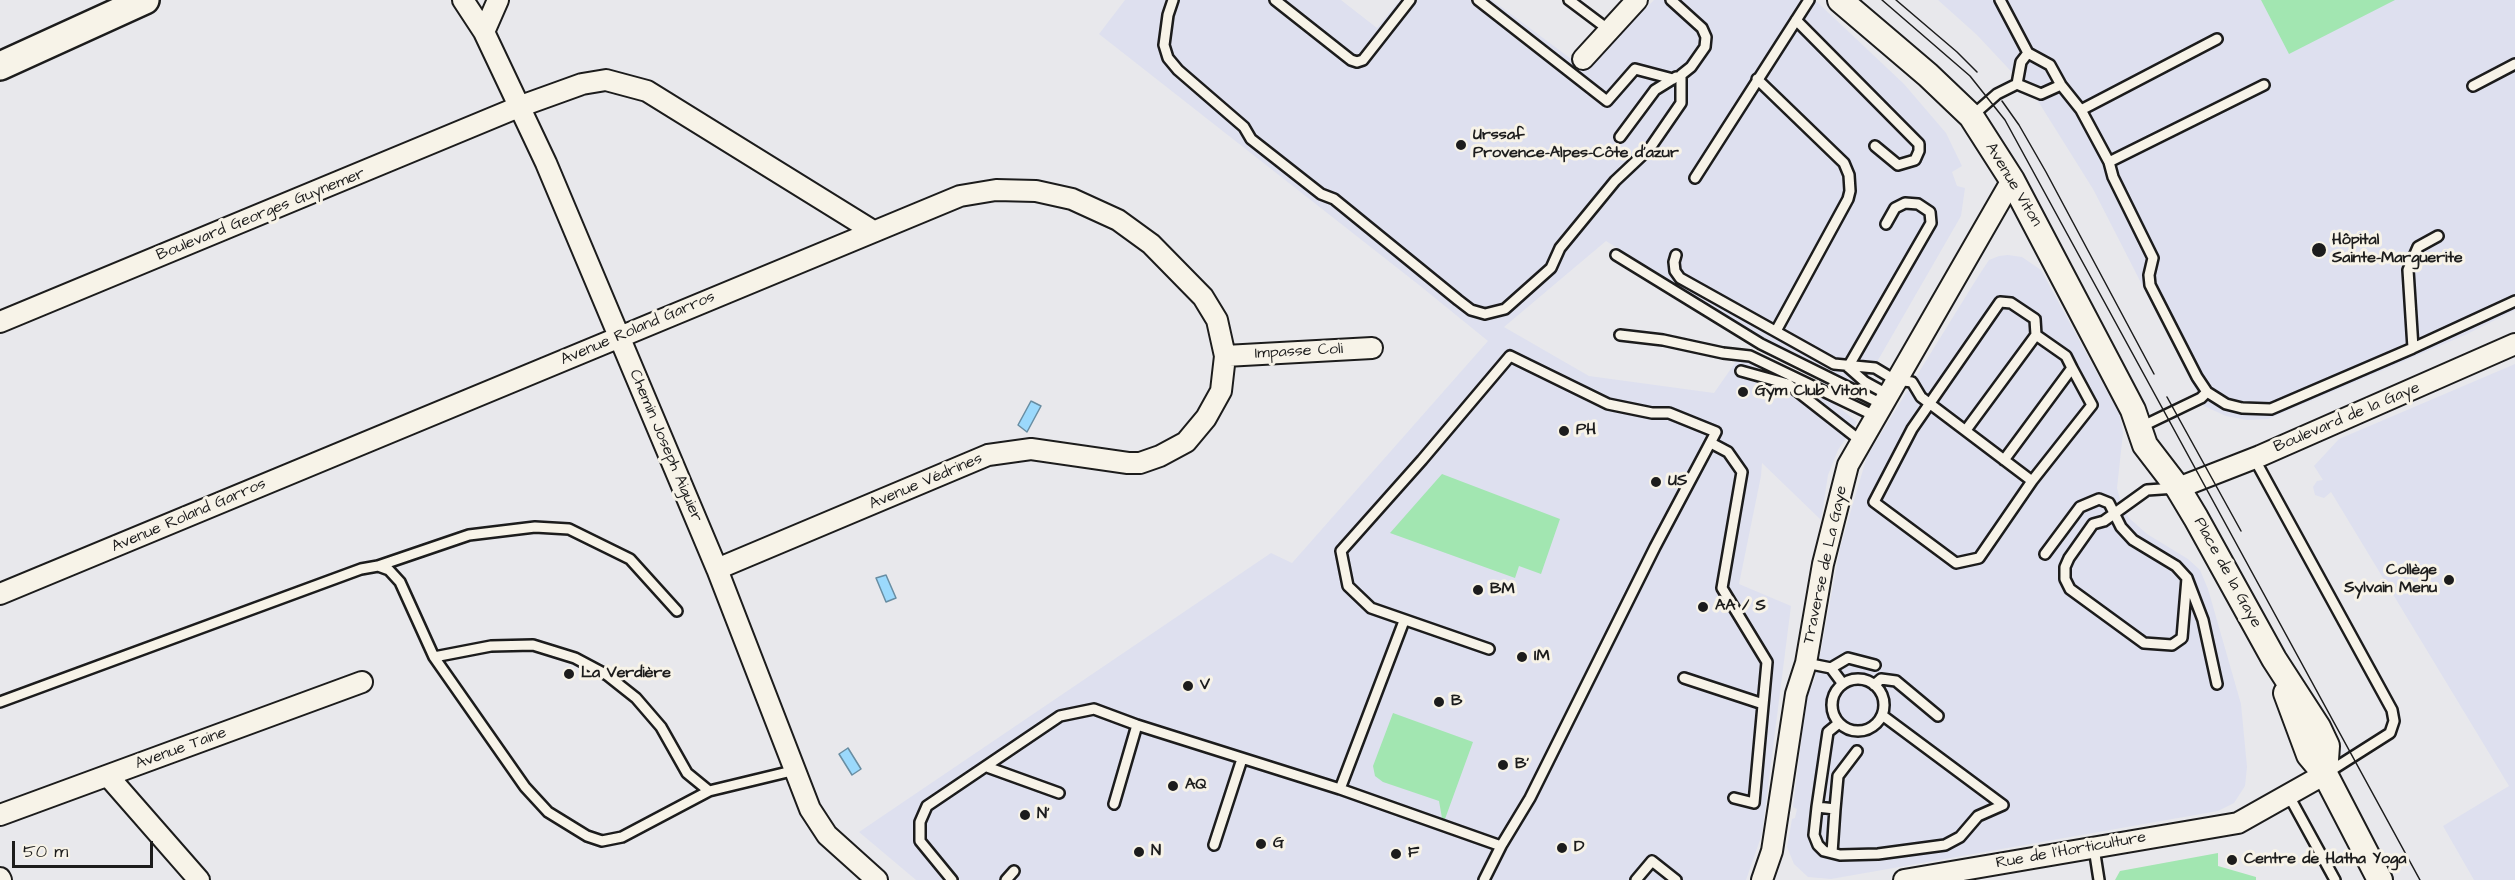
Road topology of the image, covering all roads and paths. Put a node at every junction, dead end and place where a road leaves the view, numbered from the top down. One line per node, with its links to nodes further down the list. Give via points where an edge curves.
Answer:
1 (145, 0): 21 (main road)
2 (463, 0): 16 (street, Chemin Joseph Aiguier)
3 (498, 0): 16 (street)
4 (1173, 0): 22 (lane, via 1164,45 1178,70 1244,127 1251,139 1321,194 1334,199 1464,305 1485,314 1505,309 1551,268 1560,248 1615,181 1650,148 1681,103)
5 (1275, 0): 6 (lane, via 1357,62 1364,60)
6 (1410, 0)
7 (1478, 0): 22 (lane, via 1607,100 1635,69)
8 (1569, 0): 15 (lane)
9 (1637, 0): 15 (street)
10 (1671, 0): 22 (lane, via 1702,28 1706,37 1705,47 1691,67)
11 (1809, 0): 14 (lane)
12 (1840, 0): 30 (street, Avenue Viton)
13 (2000, 0): 18 (lane)
14 (1796, 20): 23 (lane); 32 (lane, via 1919,144 1919,151 1915,160 1898,165)
15 (1609, 30): 19 (street)
16 (484, 32): 28 (street, Chemin Joseph Aiguier)
17 (2217, 39): 29 (lane)
18 (2028, 53): 24 (lane, via 2021,62); 25 (lane, via 2050,65)
19 (1583, 59)
20 (2515, 64): 27 (lane)
21 (0, 66)
22 (1677, 77): 31 (lane, via 1655,90)
23 (1757, 79): 34 (lane); 43 (lane, via 1844,164 1849,175 1848,199)
24 (2017, 84): 25 (lane, via 2041,94); 30 (lane, via 1997,94)
25 (2061, 85): 29 (lane)
26 (2265, 85): 33 (lane)
27 (2473, 86)
28 (521, 106): 37 (street, via 582,84 606,80 647,91); 42 (street, Boulevard Georges Guynemer); 46 (street, Chemin Joseph Aiguier)
29 (2081, 110): 33 (lane)
30 (1971, 117): 35 (street, Avenue Viton)
31 (1620, 136)
32 (1875, 146)
33 (2109, 162): 54 (lane, via 2153,258 2150,285)
34 (1695, 178)
35 (2012, 180): 55 (street, Traverse de La Gaye); 57 (street, Avenue Viton)
36 (1886, 224): 51 (lane, via 1895,208 1905,203 1918,204 1930,212 1931,223)
37 (873, 231): 46 (street, Avenue Roland Garros); 50 (street, Avenue Roland Garros, via 960,196 996,190 1036,191 1072,199 1119,220 1151,244 1195,289 1217,320)
38 (2438, 236): 49 (lane, via 2418,247 2408,270)
39 (1616, 255): 55 (lane, via 1761,344)
40 (1676, 255): 43 (lane, via 1675,271 1680,278)
41 (2515, 301): 49 (lane)
42 (0, 322)
43 (1776, 331): 51 (lane, via 1834,364)
44 (1620, 335): 55 (lane, via 1750,356)
45 (2036, 335): 52 (lane, via 2066,356); 56 (lane, via 2035,319 2011,303 2000,302); 58 (lane)
46 (619, 338): 68 (street, Chemin Joseph Aiguier); 70 (street, Avenue Roland Garros)
47 (2515, 344): 61 (street, Boulevard de la Gaye)
48 (1372, 348): 50 (street, Impasse Coli)
49 (2413, 348): 54 (lane, via 2271,409 2226,404)
50 (1225, 356): 68 (street, Avenue Védrines, via 1221,391 1206,418 1186,442 1160,456 1128,463 1031,449 988,455)
51 (1848, 367): 55 (lane); 55 (lane, via 1875,368)
52 (2072, 368): 62 (lane); 63 (lane, via 2092,405)
53 (1741, 370): 59 (lane, via 1788,384)
54 (2208, 393): 57 (lane)
55 (1885, 399): 56 (lane, via 1912,382); 59 (street, Traverse de La Gaye)
56 (1930, 403): 58 (lane); 63 (lane, via 1874,502 1956,563 1978,558)
57 (2141, 416): 64 (street, Avenue Viton)
58 (1966, 430): 62 (lane)
59 (1862, 442): 75 (street, Traverse de La Gaye, via 1848,465 1842,487 1823,564)
60 (1711, 443): 72 (lane, via 1716,432 1669,412 1652,413 1608,404 1510,356 1341,551 1348,586 1371,608); 84 (lane, via 1728,452 1742,472 1722,588 1767,662); 105 (lane, via 1654,547 1530,798)
61 (2253, 458): 64 (street, Boulevard de la Gaye); 93 (lane, via 2392,710 2394,722 2390,733)
62 (2004, 460): 63 (lane)
63 (2032, 481)
64 (2178, 488): 65 (lane, via 2146,490); 93 (street, Place de la Gaye, via 2274,659 2318,727 2327,746)
65 (2115, 513): 66 (lane, via 2109,503 2099,499 2080,507); 69 (lane, via 2133,540 2176,566); 69 (lane, via 2093,524 2069,558 2065,579 2070,589 2144,643 2172,645 2182,638)
66 (2045, 554)
67 (378, 566): 71 (lane, via 469,535 535,527 569,529 630,558); 74 (lane, via 389,570 400,582); 83 (lane)
68 (717, 568): 92 (street, Chemin Joseph Aiguier)
69 (2187, 578): 81 (lane, via 2203,620)
70 (0, 594)
71 (677, 611)
72 (1404, 621): 73 (lane); 95 (lane)
73 (1489, 649)
74 (434, 657): 96 (lane, via 491,646 533,645 575,658 636,698 661,727 687,773); 96 (lane, via 525,787 548,812 587,836 602,841 622,837)
75 (1806, 663): 77 (lane); 117 (street, Traverse de La Gaye, via 1796,694 1772,850)
76 (1875, 665): 77 (lane, via 1848,658)
77 (1831, 668): 80 (lane)
78 (1684, 678): 84 (lane)
79 (362, 682): 94 (street, Avenue Taine)
80 (1843, 684): 82 (lane, via 1859,679); 87 (lane, via 1832,707)
81 (2217, 684)
82 (1874, 685): 85 (lane, via 1883,698); 86 (lane, via 1881,680 1896,681)
83 (0, 702)
84 (1763, 704): 99 (lane, via 1754,803)
85 (1882, 715): 87 (lane, via 1864,730); 107 (lane, via 2003,805 1978,816 1960,837 1945,845 1878,854)
86 (1938, 716)
87 (1839, 723): 101 (lane, via 1828,732)
88 (1137, 725): 90 (lane); 91 (lane, via 1094,709 1060,716); 100 (lane)
89 (1857, 751): 102 (lane, via 1838,776)
90 (1242, 759): 95 (lane); 104 (lane)
91 (987, 766): 97 (lane); 112 (lane, via 927,806 920,822 920,841)
92 (796, 770): 96 (lane); 111 (street, Chemin Joseph Aiguier, via 810,809 827,835)
93 (2325, 774): 98 (street); 121 (street)
94 (108, 776): 103 (street, Avenue Taine); 110 (street)
95 (1340, 789): 105 (lane)
96 (709, 791)
97 (1059, 793)
98 (2289, 796): 106 (street, Rue de l'Horticulture, via 2238,823); 120 (lane)
99 (1734, 798)
100 (1114, 804)
101 (1817, 807): 102 (lane); 107 (lane, via 1814,836 1818,845)
102 (1835, 809): 107 (lane)
103 (0, 815)
104 (1214, 844)
105 (1501, 846): 114 (lane)
106 (2094, 848): 109 (street, Rue de l'Horticulture); 119 (lane)
107 (1832, 853)
108 (1014, 871): 113 (lane)
109 (1962, 875): 118 (street, Rue de l'Horticulture)
110 (199, 880)
111 (877, 880)
112 (952, 880)
113 (1006, 880)
114 (1485, 880)
115 (1636, 880): 116 (lane, via 1652,861)
116 (1676, 880)
117 (1762, 880)
118 (1904, 880)
119 (2099, 880)
120 (2335, 880)
121 (2380, 880)

